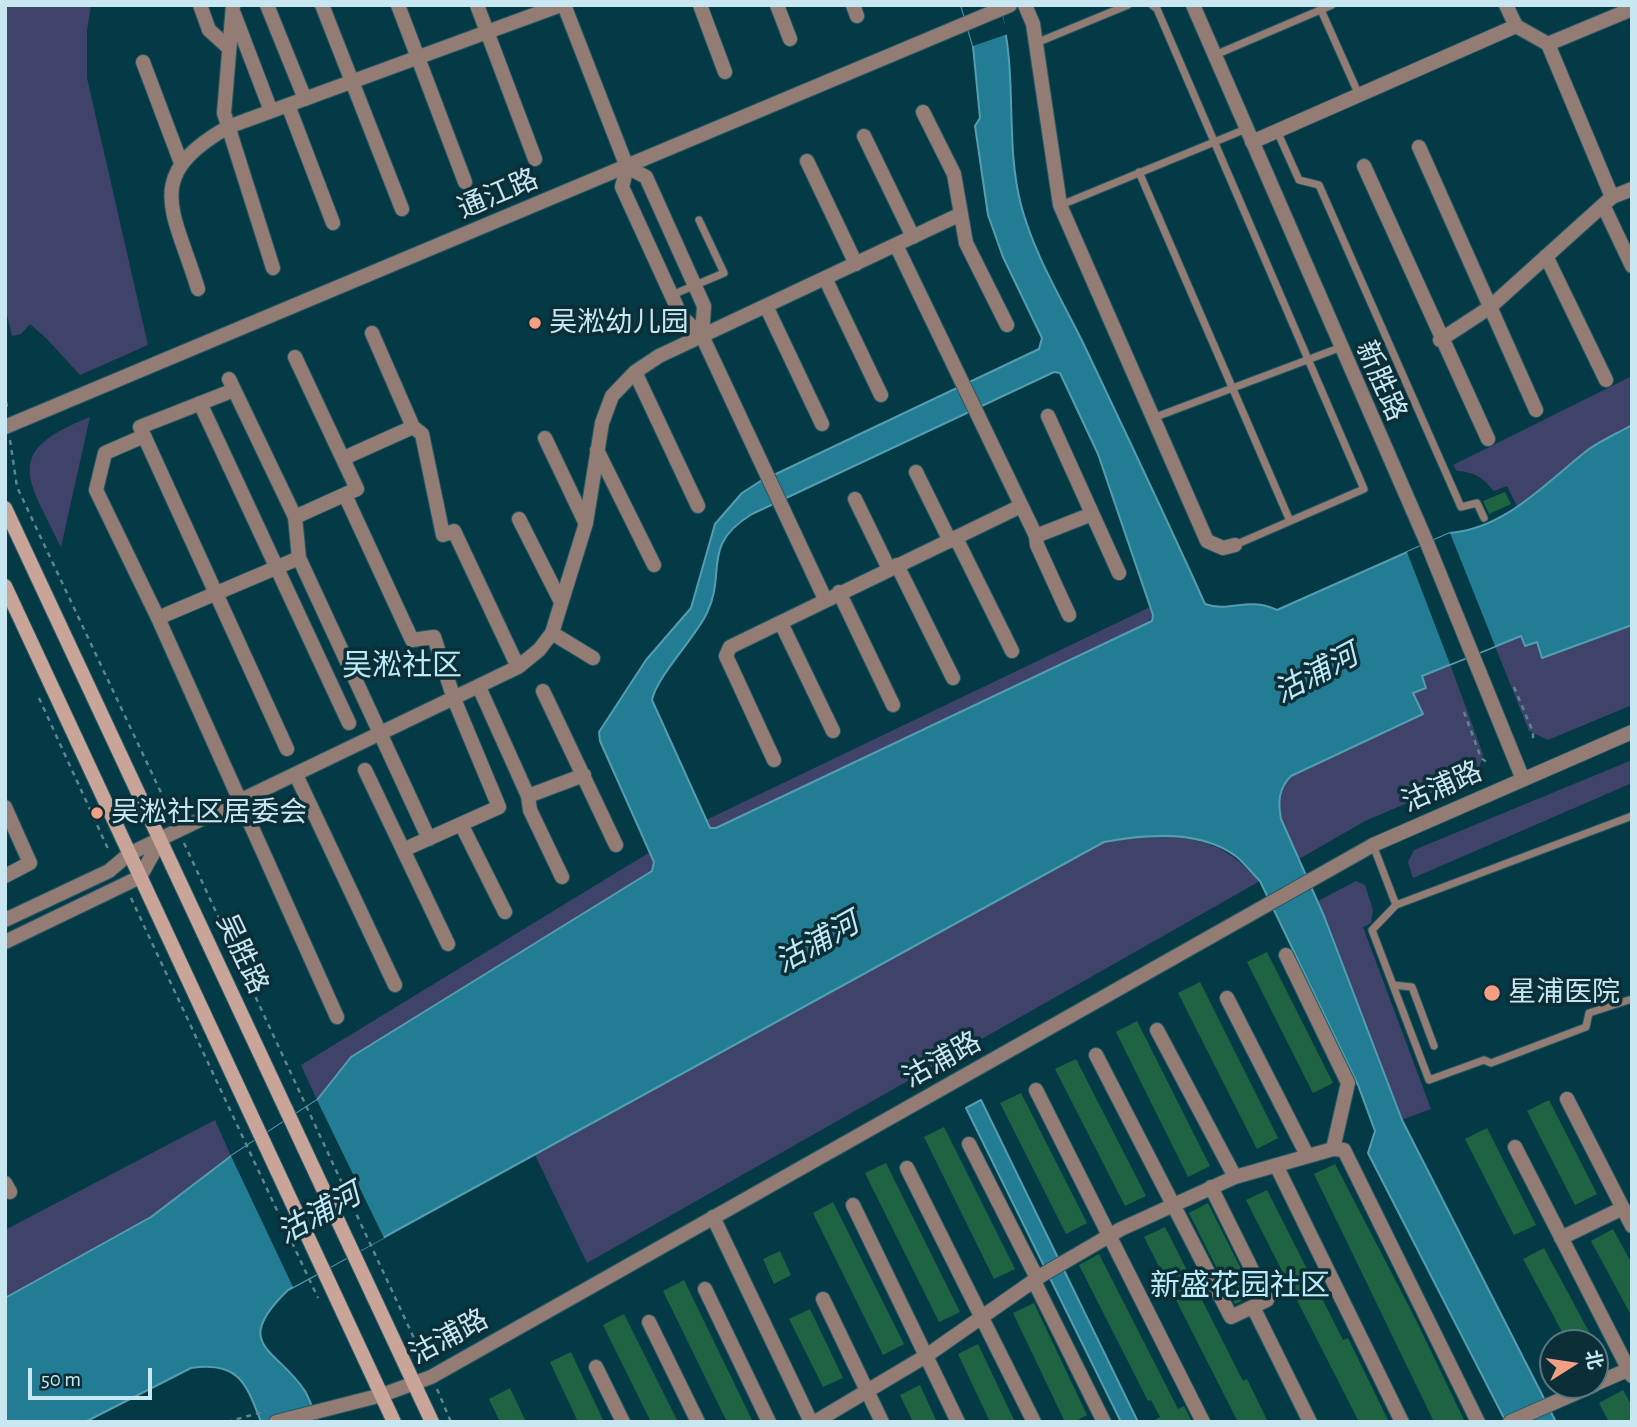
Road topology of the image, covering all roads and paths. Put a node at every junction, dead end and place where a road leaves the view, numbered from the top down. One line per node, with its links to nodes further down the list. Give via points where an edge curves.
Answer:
1 (200, 5): 24 (street, via 209,30)
2 (267, 5): 31 (street)
3 (322, 5): 29 (street)
4 (398, 5): 26 (street)
5 (477, 5): 20 (street)
6 (562, 5): 20 (street); 45 (street)
7 (701, 5): 28 (street)
8 (777, 5): 21 (street)
9 (1025, 5): 22 (street)
10 (1128, 5): 22 (lane)
11 (1152, 5): 39 (lane)
12 (1193, 5): 25 (street, 新胜路)
13 (1332, 5): 18 (lane)
14 (1506, 5): 19 (street)
15 (233, 7): 24 (street); 33 (street)
16 (1005, 7): 45 (street, 通江路)
17 (1631, 8): 23 (street)
18 (1321, 10): 25 (lane); 30 (lane)
19 (1516, 26): 23 (street); 30 (street)
20 (488, 32): 26 (street); 41 (street)
21 (790, 39)
22 (1036, 43): 50 (street)
23 (1548, 44): 49 (street)
24 (229, 48): 35 (street, via 224,113)
25 (1215, 55): 37 (street, 新胜路)
26 (418, 57): 29 (street); 47 (street)
27 (144, 62): 43 (street)
28 (725, 72)
29 (352, 82): 31 (street); 51 (street)
30 (1359, 95): 36 (street)
31 (305, 99): 32 (street)
32 (288, 105): 33 (street); 54 (street)
33 (271, 111): 35 (street)
34 (923, 112): 52 (street, via 954,174)
35 (228, 127): 43 (street); 60 (street)
36 (1277, 131): 37 (street); 99 (lane, via 1299,180 1319,185 1461,507 1477,503)
37 (1249, 135): 39 (lane); 71 (street, 新胜路)
38 (864, 136): 55 (street)
39 (1213, 142): 46 (lane); 73 (lane)
40 (1419, 146): 66 (street)
41 (535, 159)
42 (807, 160): 58 (street)
43 (181, 163): 63 (street, via 170,195)
44 (1364, 166): 70 (street)
45 (627, 167): 62 (street, via 646,177); 64 (street, via 622,187); 84 (street, 通江路)
46 (1139, 172): 50 (lane); 76 (lane)
47 (465, 182)
48 (1632, 189): 49 (street)
49 (1607, 201): 57 (street); 59 (street)
50 (1060, 205): 82 (street)
51 (402, 209)
52 (961, 214): 55 (street); 67 (street, via 966,243)
53 (699, 220): 62 (lane, via 724,273)
54 (333, 223)
55 (913, 237): 56 (street)
56 (896, 245): 58 (street); 95 (street)
57 (1546, 256): 66 (street); 75 (street)
58 (856, 264): 61 (street)
59 (1632, 266)
60 (273, 268)
61 (825, 278): 65 (street); 78 (street)
62 (695, 286): 64 (lane); 69 (street, via 704,306)
63 (198, 289)
64 (671, 295): 69 (street, via 681,316)
65 (766, 306): 69 (street); 83 (street)
66 (1489, 308): 70 (street); 80 (street)
67 (1007, 325)
68 (372, 333): 85 (street)
69 (702, 336): 74 (street); 113 (street, via 782,506)
70 (1440, 340): 88 (street)
71 (1339, 348): 73 (lane); 140 (street, 新胜路, via 1427,543)
72 (295, 357): 90 (street)
73 (1306, 360): 76 (lane); 101 (lane, via 1364,489)
74 (635, 372): 89 (street, via 612,396); 94 (street)
75 (1606, 380)
76 (1233, 388): 82 (lane); 101 (lane)
77 (5, 392): 84 (path)
78 (881, 395)
79 (200, 403): 86 (street, via 140,427); 98 (street, via 231,384); 109 (street)
80 (1536, 410)
81 (1048, 416): 97 (street)
82 (1153, 418): 105 (street, via 1207,541 1223,548)
83 (822, 424)
84 (7, 427): 146 (path, via 17,487)
85 (414, 427): 90 (street); 121 (street, via 422,434 443,535 454,531)
86 (144, 436): 112 (street); 116 (street, via 105,453 96,490)
87 (545, 438): 102 (street)
88 (1488, 439)
89 (597, 450): 102 (street); 107 (street)
90 (344, 458): 92 (street, via 357,489)
91 (916, 472): 104 (street)
92 (345, 495): 98 (street); 126 (street, via 412,640 434,637)
93 (855, 499): 108 (street)
94 (698, 506)
95 (1021, 506): 103 (street); 104 (street)
96 (5, 508): 147 (main road, 吴胜路)
97 (1092, 514): 103 (street); 110 (street)
98 (295, 517): 106 (street)
99 (1484, 518)
100 (519, 519): 114 (street)
101 (1290, 521): 105 (lane)
102 (586, 523): 114 (street)
103 (1036, 536): 115 (street)
104 (953, 539): 108 (street); 119 (street)
105 (1235, 545)
106 (299, 558): 109 (street); 132 (street)
107 (654, 565)
108 (893, 567): 113 (street); 122 (street)
109 (277, 568): 112 (street); 129 (street)
110 (1119, 573)
111 (5, 586): 152 (main road)
112 (217, 593): 116 (street); 134 (street)
113 (832, 595): 117 (street, via 816,608); 127 (street)
114 (561, 602): 118 (street)
115 (1069, 615)
116 (158, 618): 142 (street)
117 (781, 623): 130 (street); 135 (street, via 730,647 726,656)
118 (552, 633): 120 (street); 121 (street)
119 (1012, 651)
120 (593, 657)
121 (518, 667): 123 (street)
122 (953, 678)
123 (479, 687): 126 (street); 141 (street)
124 (1514, 687): 133 (path, via 1533,732)
125 (543, 691): 139 (street)
126 (454, 699): 132 (street); 145 (street, via 499,807)
127 (893, 705)
128 (1464, 712): 136 (path, via 1481,758)
129 (349, 723)
130 (833, 731)
131 (1632, 732): 140 (street, 沽浦路)
132 (379, 735): 138 (street); 148 (street)
133 (1532, 740)
134 (287, 749)
135 (774, 760)
136 (1488, 763)
137 (365, 770): 151 (street)
138 (296, 775): 142 (street); 162 (street)
139 (584, 775): 141 (street); 149 (street)
140 (1522, 778): 150 (street, 沽浦路)
141 (528, 796): 155 (street, via 530,810)
142 (240, 801): 146 (street); 166 (street)
143 (5, 807): 153 (street, via 30,863)
144 (1632, 816): 156 (lane)
145 (461, 824): 148 (street); 157 (street)
146 (179, 830): 147 (street); 198 (path)
147 (161, 839): 152 (street); 154 (street); 200 (main road, 吴胜路)
148 (429, 839): 151 (street)
149 (616, 845)
150 (1373, 845): 156 (lane); 184 (street, 沽浦路)
151 (403, 850): 160 (street)
152 (129, 854): 154 (main road); 158 (street, via 109,872)
153 (5, 876)
154 (140, 877): 159 (street); 202 (main road)
155 (562, 877)
156 (1396, 905): 163 (lane, via 1372,930)
157 (505, 912)
158 (5, 920)
159 (6, 940)
160 (448, 944)
161 (1286, 955): 175 (street, via 1348,1083)
162 (395, 985)
163 (1393, 985): 165 (lane, via 1429,1080 1586,1027 1589,1013); 168 (lane, via 1412,987)
164 (1227, 998): 176 (street)
165 (1632, 999)
166 (337, 1017)
167 (1157, 1030): 179 (street)
168 (1434, 1046)
169 (1096, 1055): 181 (street)
170 (1036, 1090): 186 (street)
171 (1567, 1099): 183 (street)
172 (969, 1144): 188 (street)
173 (245, 1146): 189 (path)
174 (1515, 1147): 187 (street)
175 (1333, 1149): 176 (street); 221 (street, via 1344,1150)
176 (1307, 1155): 177 (street)
177 (1276, 1165): 179 (street); 220 (street)
178 (907, 1168): 193 (street)
179 (1236, 1177): 180 (street)
180 (1211, 1187): 181 (street); 192 (street, via 1267,1300)
181 (1172, 1204): 186 (street); 192 (street, via 1231,1317)
182 (853, 1205): 195 (street)
183 (1623, 1208): 185 (street); 187 (street)
184 (713, 1217): 198 (street, 沽浦路); 213 (street)
185 (1632, 1226)
186 (1110, 1234): 188 (street); 218 (street)
187 (1561, 1238): 197 (street)
188 (1038, 1278): 193 (street); 217 (street)
189 (309, 1279)
190 (705, 1289): 212 (street)
191 (823, 1299): 201 (street)
192 (1253, 1307): 219 (street)
193 (982, 1317): 195 (street); 216 (street)
194 (649, 1322): 211 (street)
195 (926, 1356): 201 (street); 215 (street)
196 (596, 1367): 210 (street)
197 (1631, 1371): 199 (street)
198 (431, 1377): 200 (street, 沽浦路); 209 (path)
199 (1609, 1379)
200 (415, 1383): 202 (street, 沽浦路); 208 (main road, 吴胜路)
201 (868, 1392): 213 (street); 214 (street)
202 (382, 1395): 206 (street, 沽浦路); 207 (main road)
203 (1563, 1399): 222 (street)
204 (255, 1414): 205 (path)
205 (228, 1422)
206 (276, 1422)
207 (394, 1422)
208 (432, 1422)
209 (450, 1422)
210 (623, 1422)
211 (698, 1422)
212 (769, 1422)
213 (813, 1422)
214 (882, 1422)
215 (958, 1422)
216 (1034, 1422)
217 (1104, 1422)
218 (1203, 1422)
219 (1310, 1422)
220 (1402, 1422)
221 (1478, 1422)
222 (1510, 1422)

